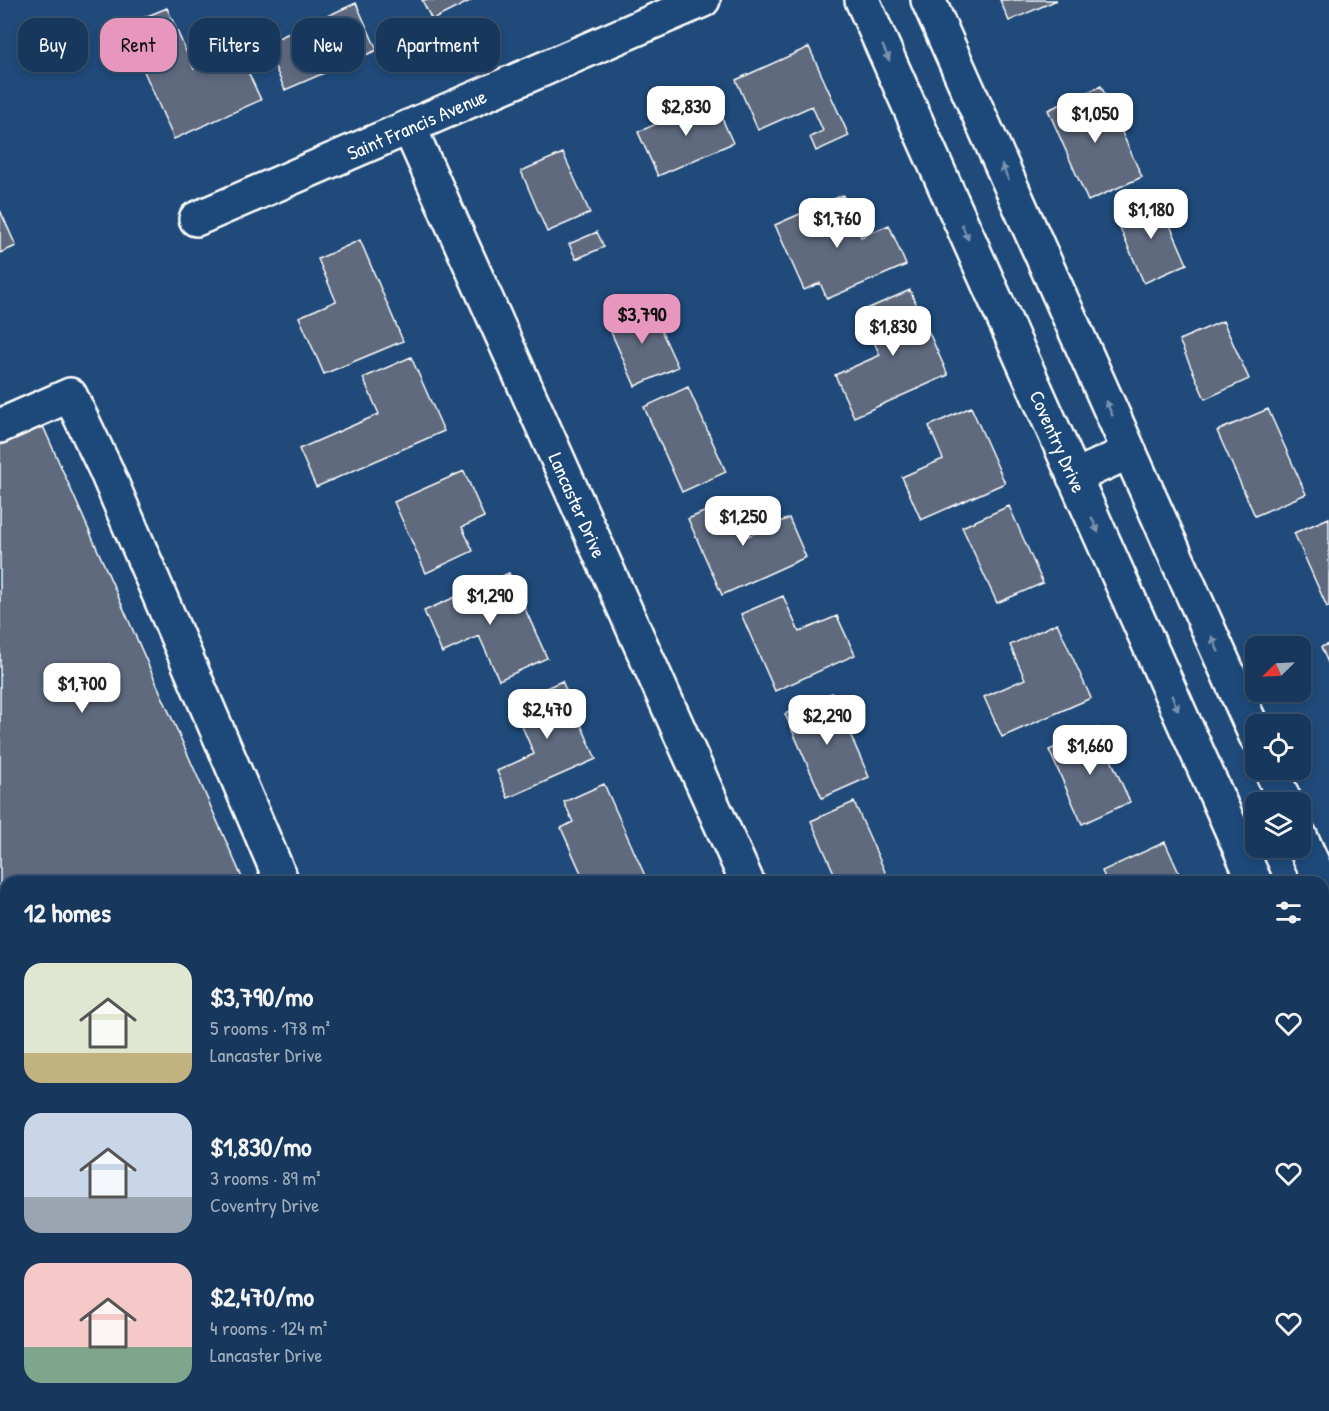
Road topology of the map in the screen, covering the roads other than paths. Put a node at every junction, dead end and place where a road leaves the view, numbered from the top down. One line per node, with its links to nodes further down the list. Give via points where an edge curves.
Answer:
1 (703, 0): 4 (street, Saint Francis Avenue)
2 (862, 0): 8 (street, Coventry Drive, one-way to 8)
3 (928, 0): 7 (street, one-way to 3)
4 (409, 127): 5 (street, Saint Francis Avenue); 12 (street, Lancaster Drive)
5 (196, 219)
6 (0, 426): 11 (street, via 70,395)
7 (1129, 452): 8 (street); 9 (street, one-way to 7)
8 (1074, 477): 13 (street, Coventry Drive, one-way to 13)
9 (1246, 714)
10 (1310, 858): 14 (street)
11 (279, 876)
12 (744, 876)
13 (1252, 876)
14 (1318, 876)

